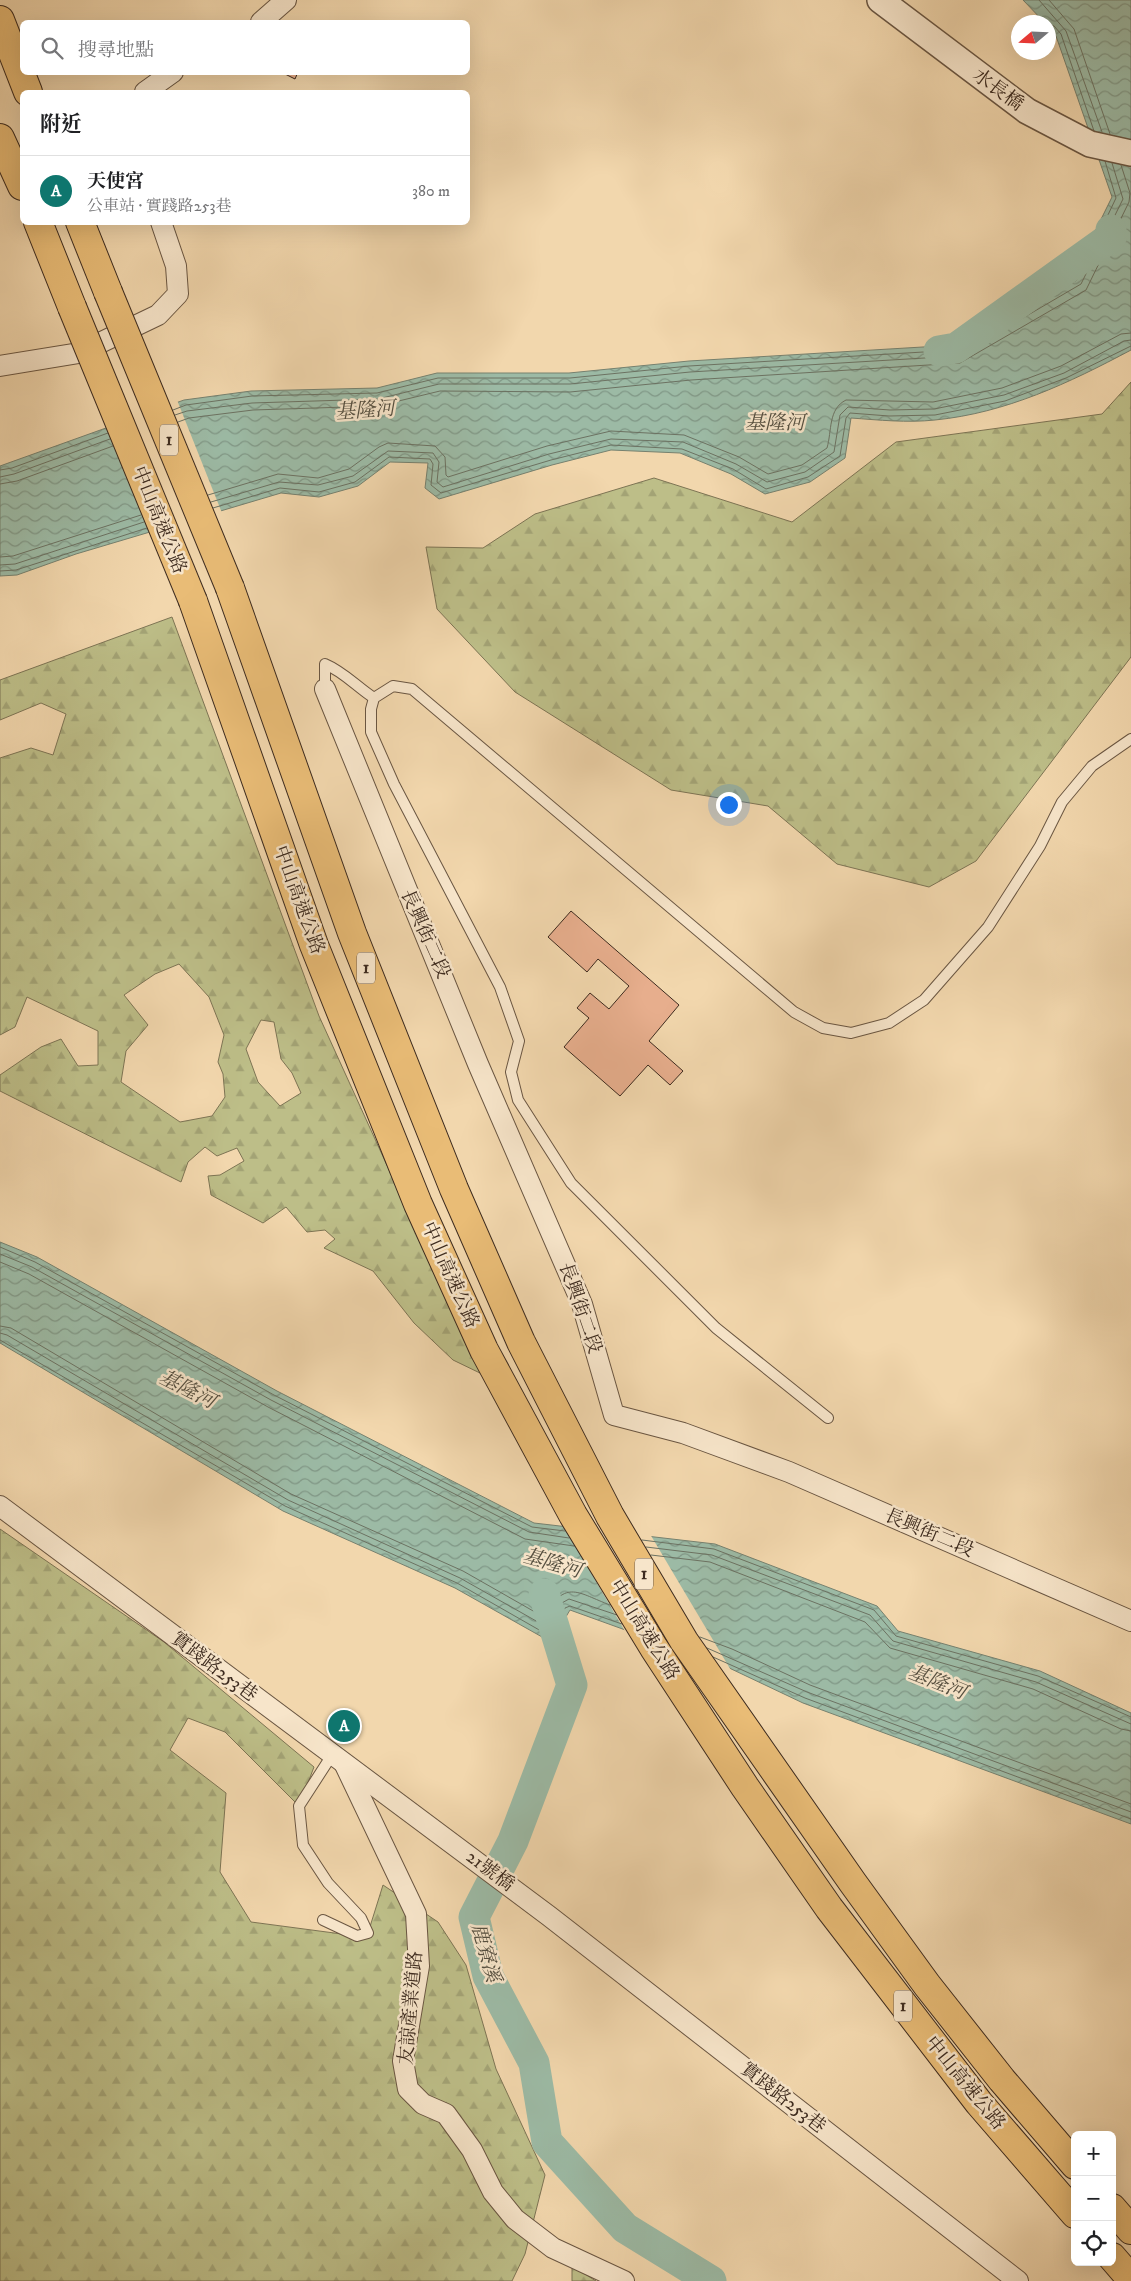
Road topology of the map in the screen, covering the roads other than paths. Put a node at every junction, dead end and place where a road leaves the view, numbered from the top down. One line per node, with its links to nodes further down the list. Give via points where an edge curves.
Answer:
1 (286, 0): 4 (street)
2 (880, 0): 13 (street, 水長橋, via 1027,111 1090,144)
3 (0, 20): 6 (highway)
4 (263, 20)
5 (0, 56): 11 (highway)
6 (20, 71)
7 (21, 75): 9 (highway)
8 (169, 75): 10 (street)
9 (27, 90)
10 (148, 90)
11 (20, 95)
12 (0, 138): 14 (highway)
13 (1131, 153)
14 (20, 182)
15 (39, 225): 32 (highway, 中山高速公路 / 1, bridge, via 193,601 314,944 418,1204 484,1350 573,1515 654,1648 745,1787 829,1908 898,1999 979,2103)
16 (81, 225): 31 (highway, 中山高速公路 / 1, bridge, via 230,588 352,933 454,1189 521,1342 610,1516 679,1633 790,1794 928,1985 1002,2080)
17 (161, 225): 18 (street, via 176,266 178,294 158,315 79,353)
18 (0, 366)
19 (325, 688): 20 (lane, via 325,664 341,671); 24 (street, 長興街二段, via 478,1064 582,1304 614,1415 683,1433 789,1472)
20 (374, 698): 21 (lane, via 393,686 412,690 794,1012 823,1028 851,1033 889,1023 924,1000 988,928 1040,846 1062,802 1092,766); 22 (lane, via 371,732 394,784 500,987 514,1024 519,1041 511,1072 512,1084 533,1127 571,1183 716,1328)
21 (1131, 739)
22 (828, 1418)
23 (0, 1506): 25 (street, 實踐路253巷)
24 (1131, 1621)
25 (338, 1760): 26 (street, 實踐路253巷); 27 (street, 友諒產業道路); 30 (lane, via 299,1806 303,1845 328,1883 361,1918 368,1933 357,1936)
26 (395, 1800): 27 (street, via 376,1797 370,1803); 28 (street, 實踐路253巷)
27 (368, 1815): 37 (street, 友諒產業道路, via 416,1914 419,1966 403,2061 408,2089 423,2104 446,2114 472,2150 493,2192 515,2219 553,2248)
28 (430, 1825): 29 (street, 21號橋)
29 (549, 1916): 38 (street, 實踐路253巷)
30 (323, 1920)
31 (1071, 2159)
32 (1071, 2209)
33 (1116, 2213): 34 (highway)
34 (1131, 2230)
35 (1116, 2262): 36 (highway)
36 (1131, 2279)
37 (624, 2281)
38 (1018, 2281)

